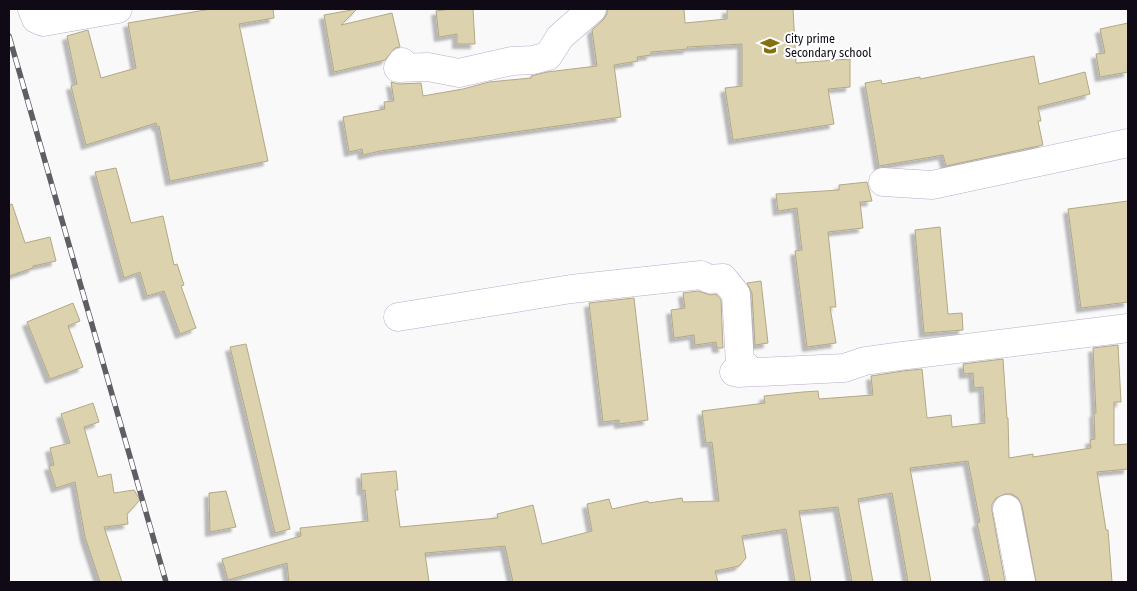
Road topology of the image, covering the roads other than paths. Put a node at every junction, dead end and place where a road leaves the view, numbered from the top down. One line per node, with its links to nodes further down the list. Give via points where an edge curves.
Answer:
1 (118, 9): 3 (street)
2 (592, 9): 4 (street, via 560,37 548,56 459,73 428,67 398,68)
3 (37, 15)
4 (402, 62)
5 (1128, 143): 6 (street, via 932,185)
6 (883, 182)
7 (398, 317): 8 (street, via 571,289 701,275 709,279 723,278 736,294 740,364 746,366 734,372 738,374 844,368 865,361)
8 (1128, 328)
9 (1007, 509): 10 (street)
10 (1021, 582)

